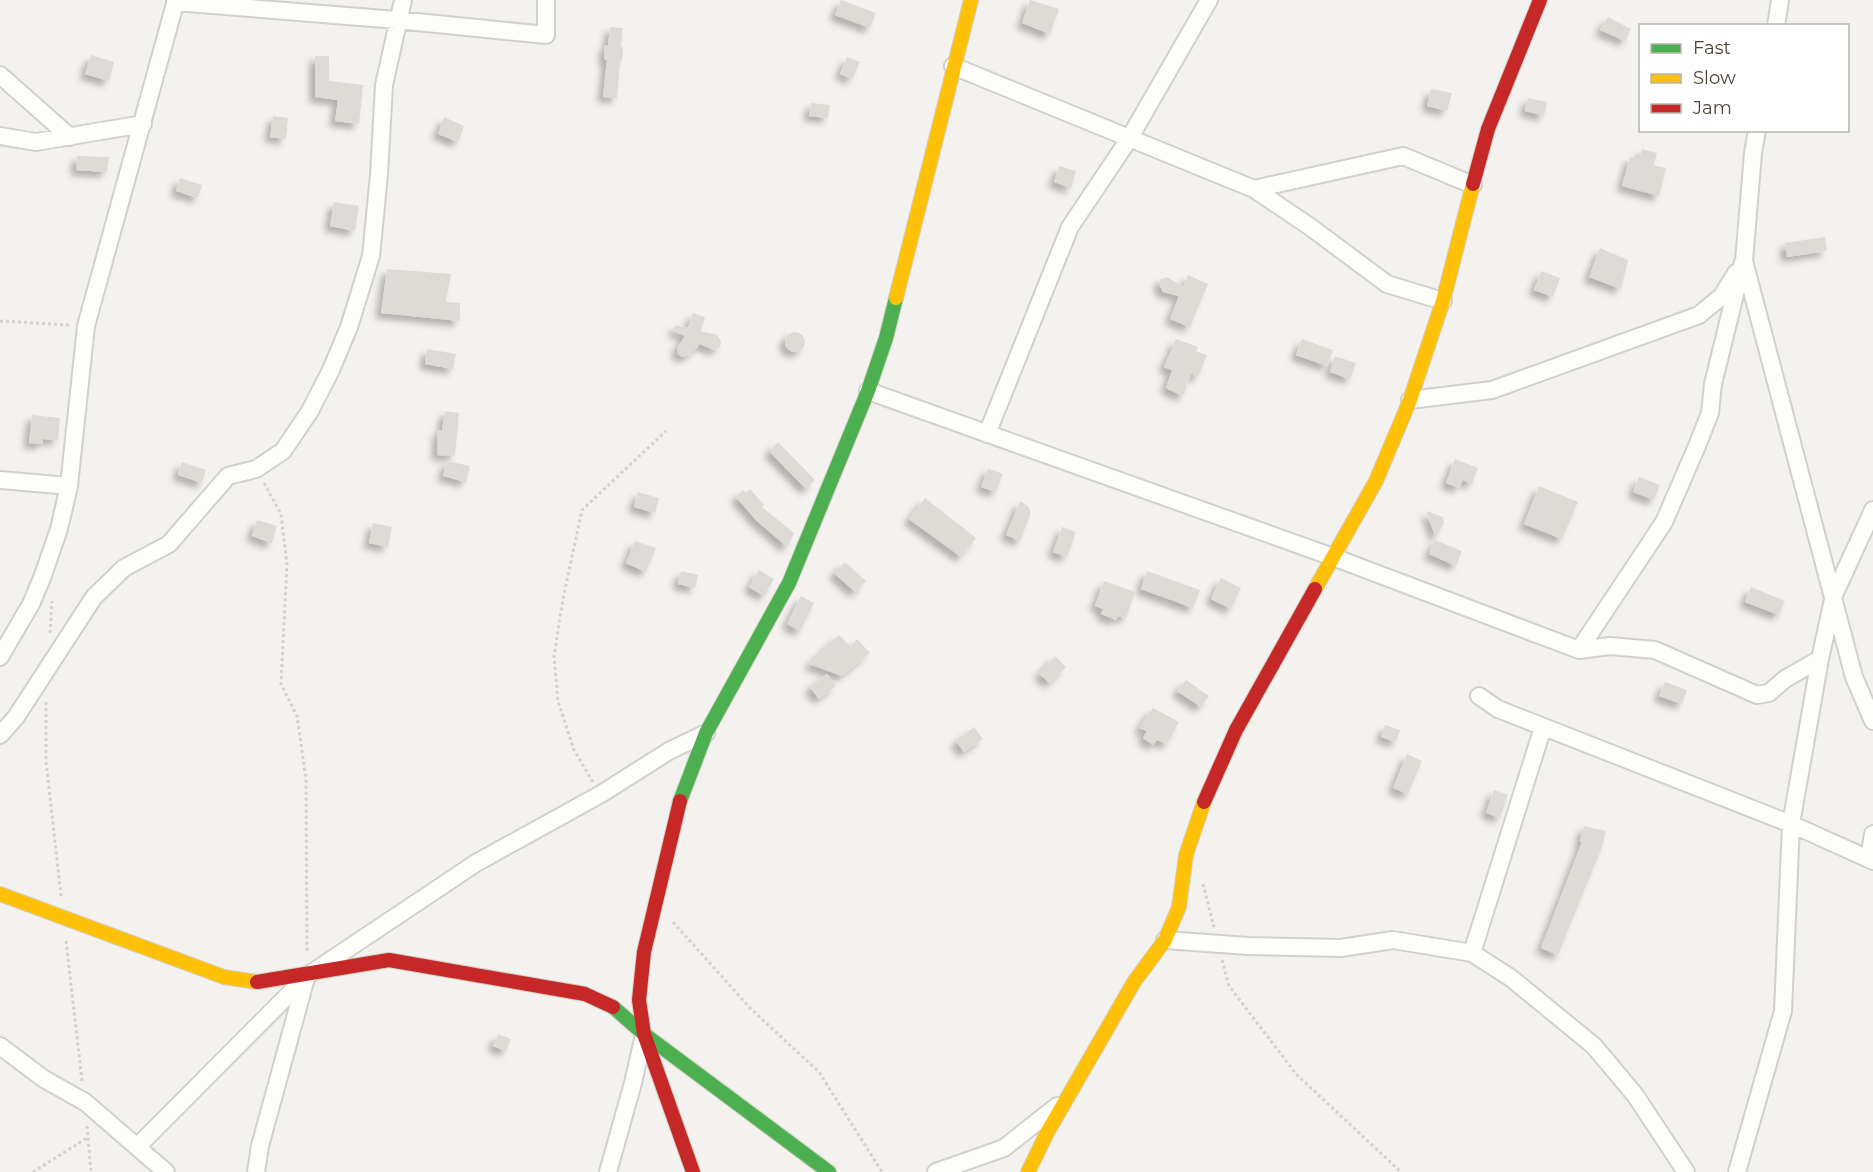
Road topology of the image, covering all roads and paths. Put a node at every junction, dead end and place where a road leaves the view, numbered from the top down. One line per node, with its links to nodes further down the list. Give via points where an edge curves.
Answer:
1 (403, 0): 8 (street)
2 (546, 0): 8 (street, via 546,34)
3 (971, 0): 10 (street)
4 (1209, 0): 16 (street)
5 (1540, 0): 17 (street, via 1488,129)
6 (1780, 0): 9 (street)
7 (176, 1): 8 (street); 12 (street)
8 (397, 20): 27 (street, via 384,85 372,256 332,370 310,411 283,451)
9 (1776, 24)
10 (953, 66): 16 (street); 23 (street, via 886,338)
11 (0, 75): 15 (street)
12 (143, 124): 15 (street); 22 (street)
13 (1757, 132): 19 (street)
14 (0, 136): 15 (street, via 36,142)
15 (70, 137)
16 (1129, 139): 18 (street); 26 (street, via 1070,226)
17 (1473, 186): 18 (street, via 1403,156); 20 (street)
18 (1254, 189): 20 (street, via 1387,284)
19 (1744, 261): 24 (street, via 1722,296 1699,315 1492,390); 33 (street); 35 (street, via 1713,384 1710,413 1697,446 1664,522)
20 (1443, 301): 24 (street)
21 (0, 321): 22 (path)
22 (86, 326): 29 (street)
23 (868, 391): 26 (street); 42 (street, via 789,583)
24 (1410, 400): 31 (street, via 1376,481)
25 (666, 431): 44 (path, via 582,510 563,600 554,656 558,701 574,750)
26 (987, 434): 31 (street)
27 (256, 469): 38 (street, via 228,477 169,544 124,568 94,597); 55 (path, via 281,514 287,564 281,684 297,716 306,778)
28 (0, 480): 29 (street)
29 (69, 486): 36 (street, via 42,578)
30 (1873, 510): 33 (street)
31 (1333, 557): 35 (street); 52 (street, via 1236,730 1211,784 1186,855 1179,907)
32 (53, 592): 34 (path)
33 (1834, 595): 37 (street); 40 (street, via 1854,677)
34 (49, 637)
35 (1579, 650): 37 (street, via 1610,646 1654,650 1757,695 1769,693)
36 (0, 657)
37 (1820, 659): 45 (street)
38 (46, 671): 43 (street); 51 (path, via 46,761)
39 (1479, 696): 41 (street, via 1498,709)
40 (1873, 721)
41 (1543, 727): 45 (street); 54 (street)
42 (706, 733): 44 (street); 50 (street, via 681,797)
43 (0, 735)
44 (601, 794): 55 (street, via 476,863)
45 (1791, 824): 47 (street); 74 (street, via 1783,1011)
46 (1873, 834): 47 (street)
47 (1871, 860)
48 (1202, 880): 53 (path)
49 (0, 894): 51 (street)
50 (656, 903): 56 (street, via 644,951 639,1000); 69 (path, via 751,1010 819,1072)
51 (63, 918): 55 (street, via 224,977 261,983); 59 (path)
52 (1165, 940): 53 (street); 58 (street, via 1134,982)
53 (1218, 944): 54 (street, via 1341,948 1393,940); 72 (path, via 1229,986 1296,1074)
54 (1472, 953): 73 (street, via 1511,978 1594,1046 1635,1095)
55 (307, 976): 56 (street, via 388,960 585,994 617,1009); 61 (street); 65 (street)
56 (644, 1034): 66 (street); 67 (street); 68 (street)
57 (0, 1046): 59 (street, via 44,1079)
58 (1066, 1099): 70 (street, via 1004,1148); 71 (street)
59 (85, 1102): 60 (path); 61 (street)
60 (88, 1137): 62 (path); 63 (path)
61 (137, 1147): 64 (street)
62 (33, 1172)
63 (91, 1172)
64 (166, 1172)
65 (256, 1172)
66 (609, 1172)
67 (693, 1172)
68 (829, 1172)
69 (882, 1172)
70 (936, 1172)
71 (1028, 1172)
72 (1401, 1172)
73 (1686, 1172)
74 (1737, 1172)

